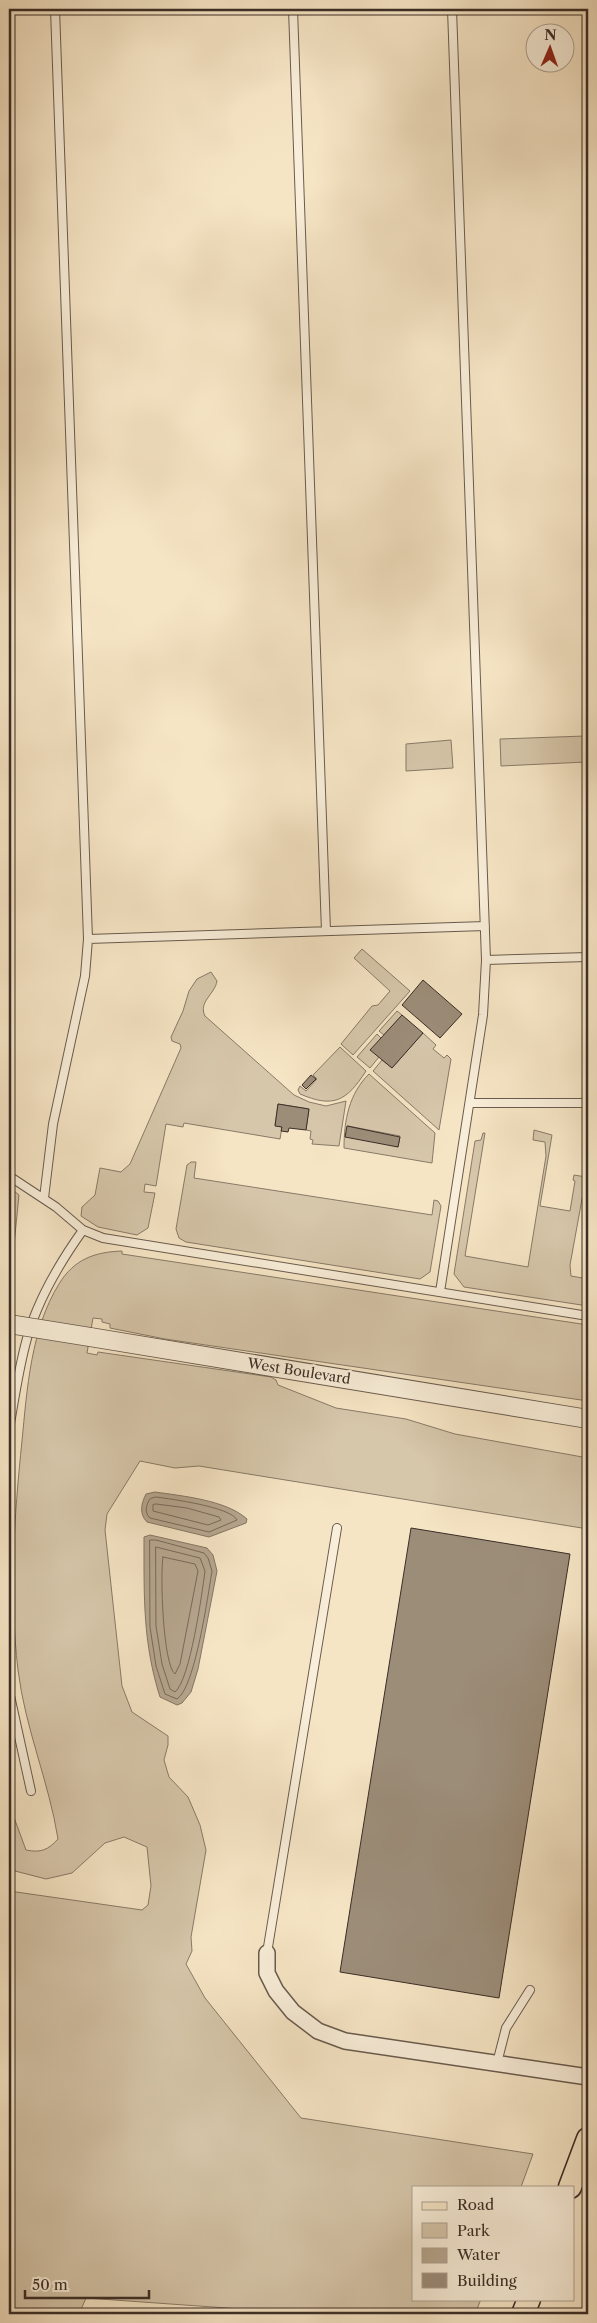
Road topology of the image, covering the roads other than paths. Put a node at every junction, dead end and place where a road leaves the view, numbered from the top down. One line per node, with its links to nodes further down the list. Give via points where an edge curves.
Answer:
1 (55, 9): 8 (lane)
2 (293, 9): 7 (lane)
3 (452, 9): 6 (lane)
4 (588, 9): 5 (lane)
5 (588, 26)
6 (484, 926): 7 (lane); 10 (lane)
7 (326, 931): 8 (lane)
8 (88, 939): 14 (lane, via 85,976 53,1124)
9 (588, 957): 10 (lane)
10 (486, 960): 11 (lane, via 483,1015)
11 (470, 1103): 12 (lane); 16 (lane)
12 (588, 1103)
13 (9, 1176): 14 (lane)
14 (44, 1198): 15 (lane)
15 (83, 1230): 16 (lane, via 103,1238); 20 (lane, via 68,1251 34,1318 25,1346)
16 (440, 1292): 17 (lane)
17 (588, 1316)
18 (9, 1324): 19 (street, West Boulevard, bridge)
19 (588, 1419)
20 (9, 1429)
21 (338, 1528): 24 (lane)
22 (9, 1691): 23 (lane)
23 (31, 1791)
24 (267, 1953): 26 (street, via 268,1972 276,1991 293,2012 318,2031 346,2041)
25 (530, 1990): 26 (lane, via 506,2028)
26 (496, 2062): 27 (street)
27 (588, 2076)
28 (588, 2139): 29 (main road)
29 (570, 2186)
30 (529, 2300): 31 (main road)
31 (523, 2314)

